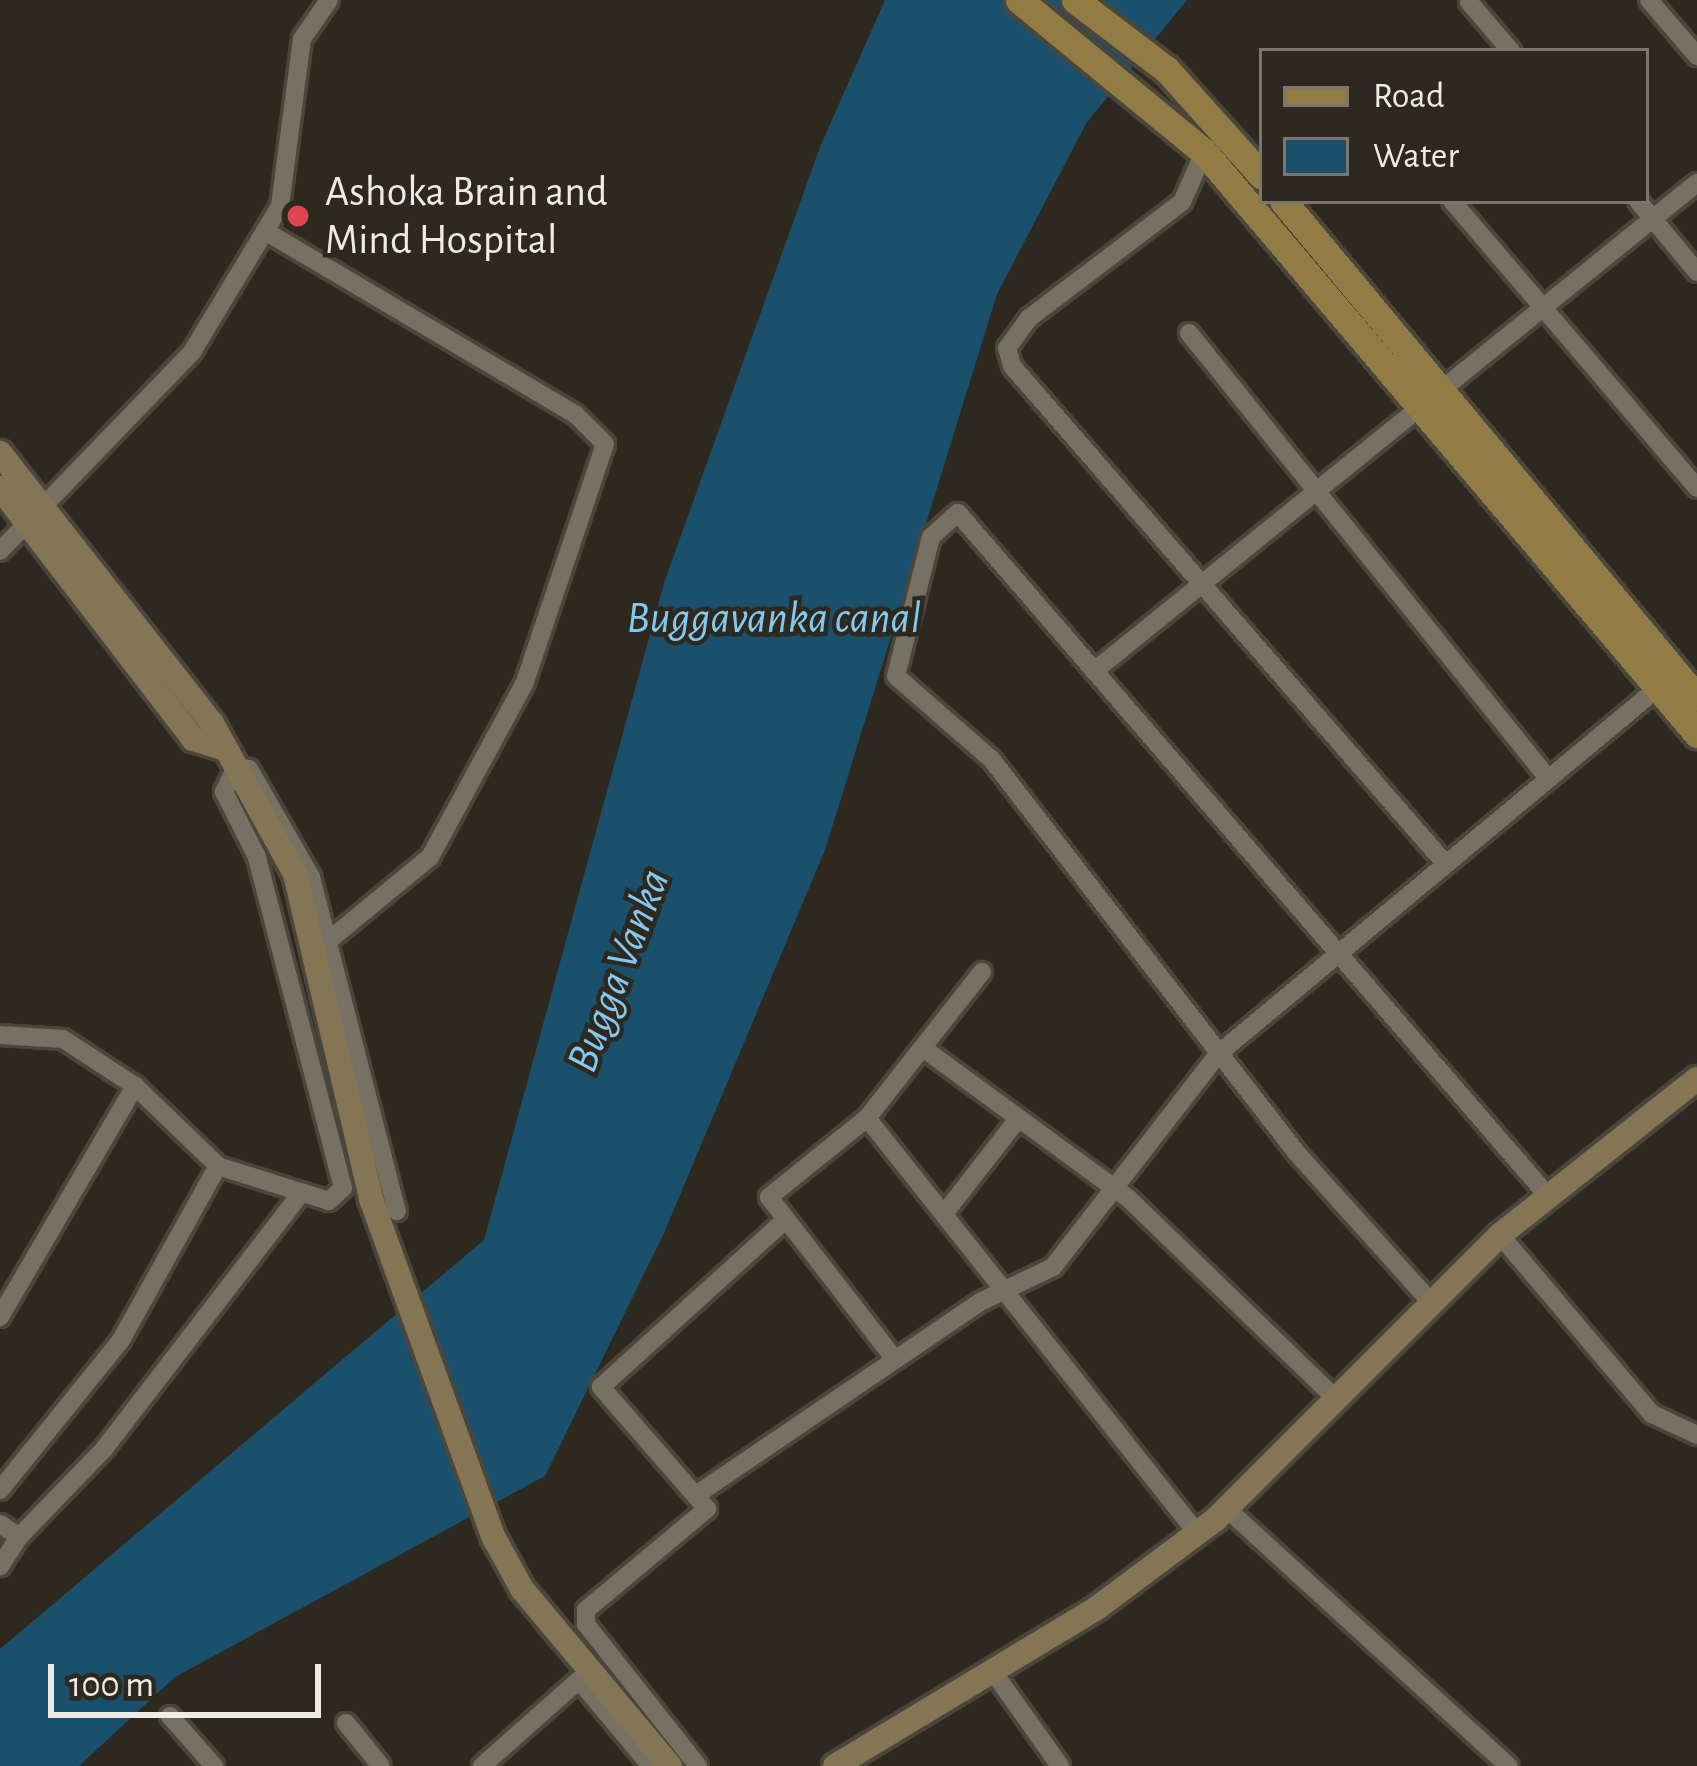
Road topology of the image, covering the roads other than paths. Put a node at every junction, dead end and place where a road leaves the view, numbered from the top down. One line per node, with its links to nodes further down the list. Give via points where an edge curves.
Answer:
1 (1019, 0): 8 (main road)
2 (1076, 0): 9 (main road, via 1167,70)
3 (1649, 0): 7 (street)
4 (1469, 2): 6 (street)
5 (321, 3): 15 (street, via 302,40 280,206)
6 (1508, 48)
7 (1697, 56)
8 (1204, 152): 19 (main road); 26 (street, via 1182,202 1029,318 1007,348)
9 (1259, 173)
10 (1697, 183): 14 (street)
11 (1285, 204): 19 (main road)
12 (1455, 204): 17 (street)
13 (1640, 204): 14 (street)
14 (1653, 219): 16 (street); 17 (street)
15 (265, 231): 24 (street, via 192,352); 34 (street, via 574,414 605,444 524,684 430,857)
16 (1697, 272)
17 (1543, 307): 19 (street); 22 (street)
18 (1189, 333): 23 (street)
19 (1430, 397): 23 (street); 28 (main road); 29 (main road)
20 (0, 453): 24 (main road)
21 (0, 488): 24 (main road)
22 (1697, 488)
23 (1316, 490): 26 (street); 32 (street)
24 (37, 517): 25 (street); 31 (main road, via 212,723)
25 (0, 551)
26 (1206, 580): 27 (street); 33 (street)
27 (1097, 668): 35 (street); 39 (street, via 958,514 931,537 896,676 991,759)
28 (1659, 687): 30 (main road); 32 (street)
29 (1697, 698)
30 (1697, 734)
31 (227, 757): 34 (street, via 271,795); 46 (street, via 224,792 256,855 343,1188 329,1201); 72 (main road, via 295,874 371,1198 494,1538 522,1589)
32 (1547, 777): 33 (street)
33 (1443, 861): 35 (street)
34 (327, 942): 48 (street)
35 (1331, 956): 39 (street); 47 (street)
36 (982, 972): 38 (street)
37 (0, 1035): 41 (street, via 63,1039)
38 (927, 1051): 42 (street); 43 (street)
39 (1218, 1054): 45 (street); 53 (street)
40 (1697, 1078): 47 (main road)
41 (135, 1086): 44 (street); 54 (street)
42 (867, 1118): 49 (street); 50 (street, via 769,1196)
43 (1018, 1119): 45 (street); 49 (street)
44 (218, 1166): 46 (street); 58 (street, via 122,1340)
45 (1110, 1185): 52 (street, via 1053,1268); 56 (street)
46 (302, 1192): 63 (street, via 104,1449)
47 (1549, 1196): 51 (main road)
48 (397, 1211)
49 (944, 1214): 52 (street)
50 (782, 1222): 55 (street); 59 (street, via 601,1387)
51 (1500, 1235): 53 (main road); 57 (street, via 1652,1414)
52 (1006, 1294): 55 (street); 62 (street)
53 (1430, 1301): 56 (main road)
54 (0, 1317)
55 (893, 1357): 59 (street)
56 (1331, 1394): 60 (main road)
57 (1697, 1435)
58 (0, 1490)
59 (702, 1491): 73 (street, via 696,1522 584,1617)
60 (1226, 1508): 62 (main road); 76 (street)
61 (0, 1524): 63 (street)
62 (1197, 1533): 65 (main road)
63 (19, 1537): 64 (street)
64 (0, 1566)
65 (994, 1672): 74 (main road); 75 (street)
66 (170, 1716): 68 (street)
67 (346, 1723): 69 (street)
68 (214, 1766)
69 (381, 1766)
70 (482, 1766): 71 (street, via 579,1681)
71 (651, 1766)
72 (670, 1766)
73 (698, 1766)
74 (835, 1766)
75 (1060, 1766)
76 (1509, 1766)

